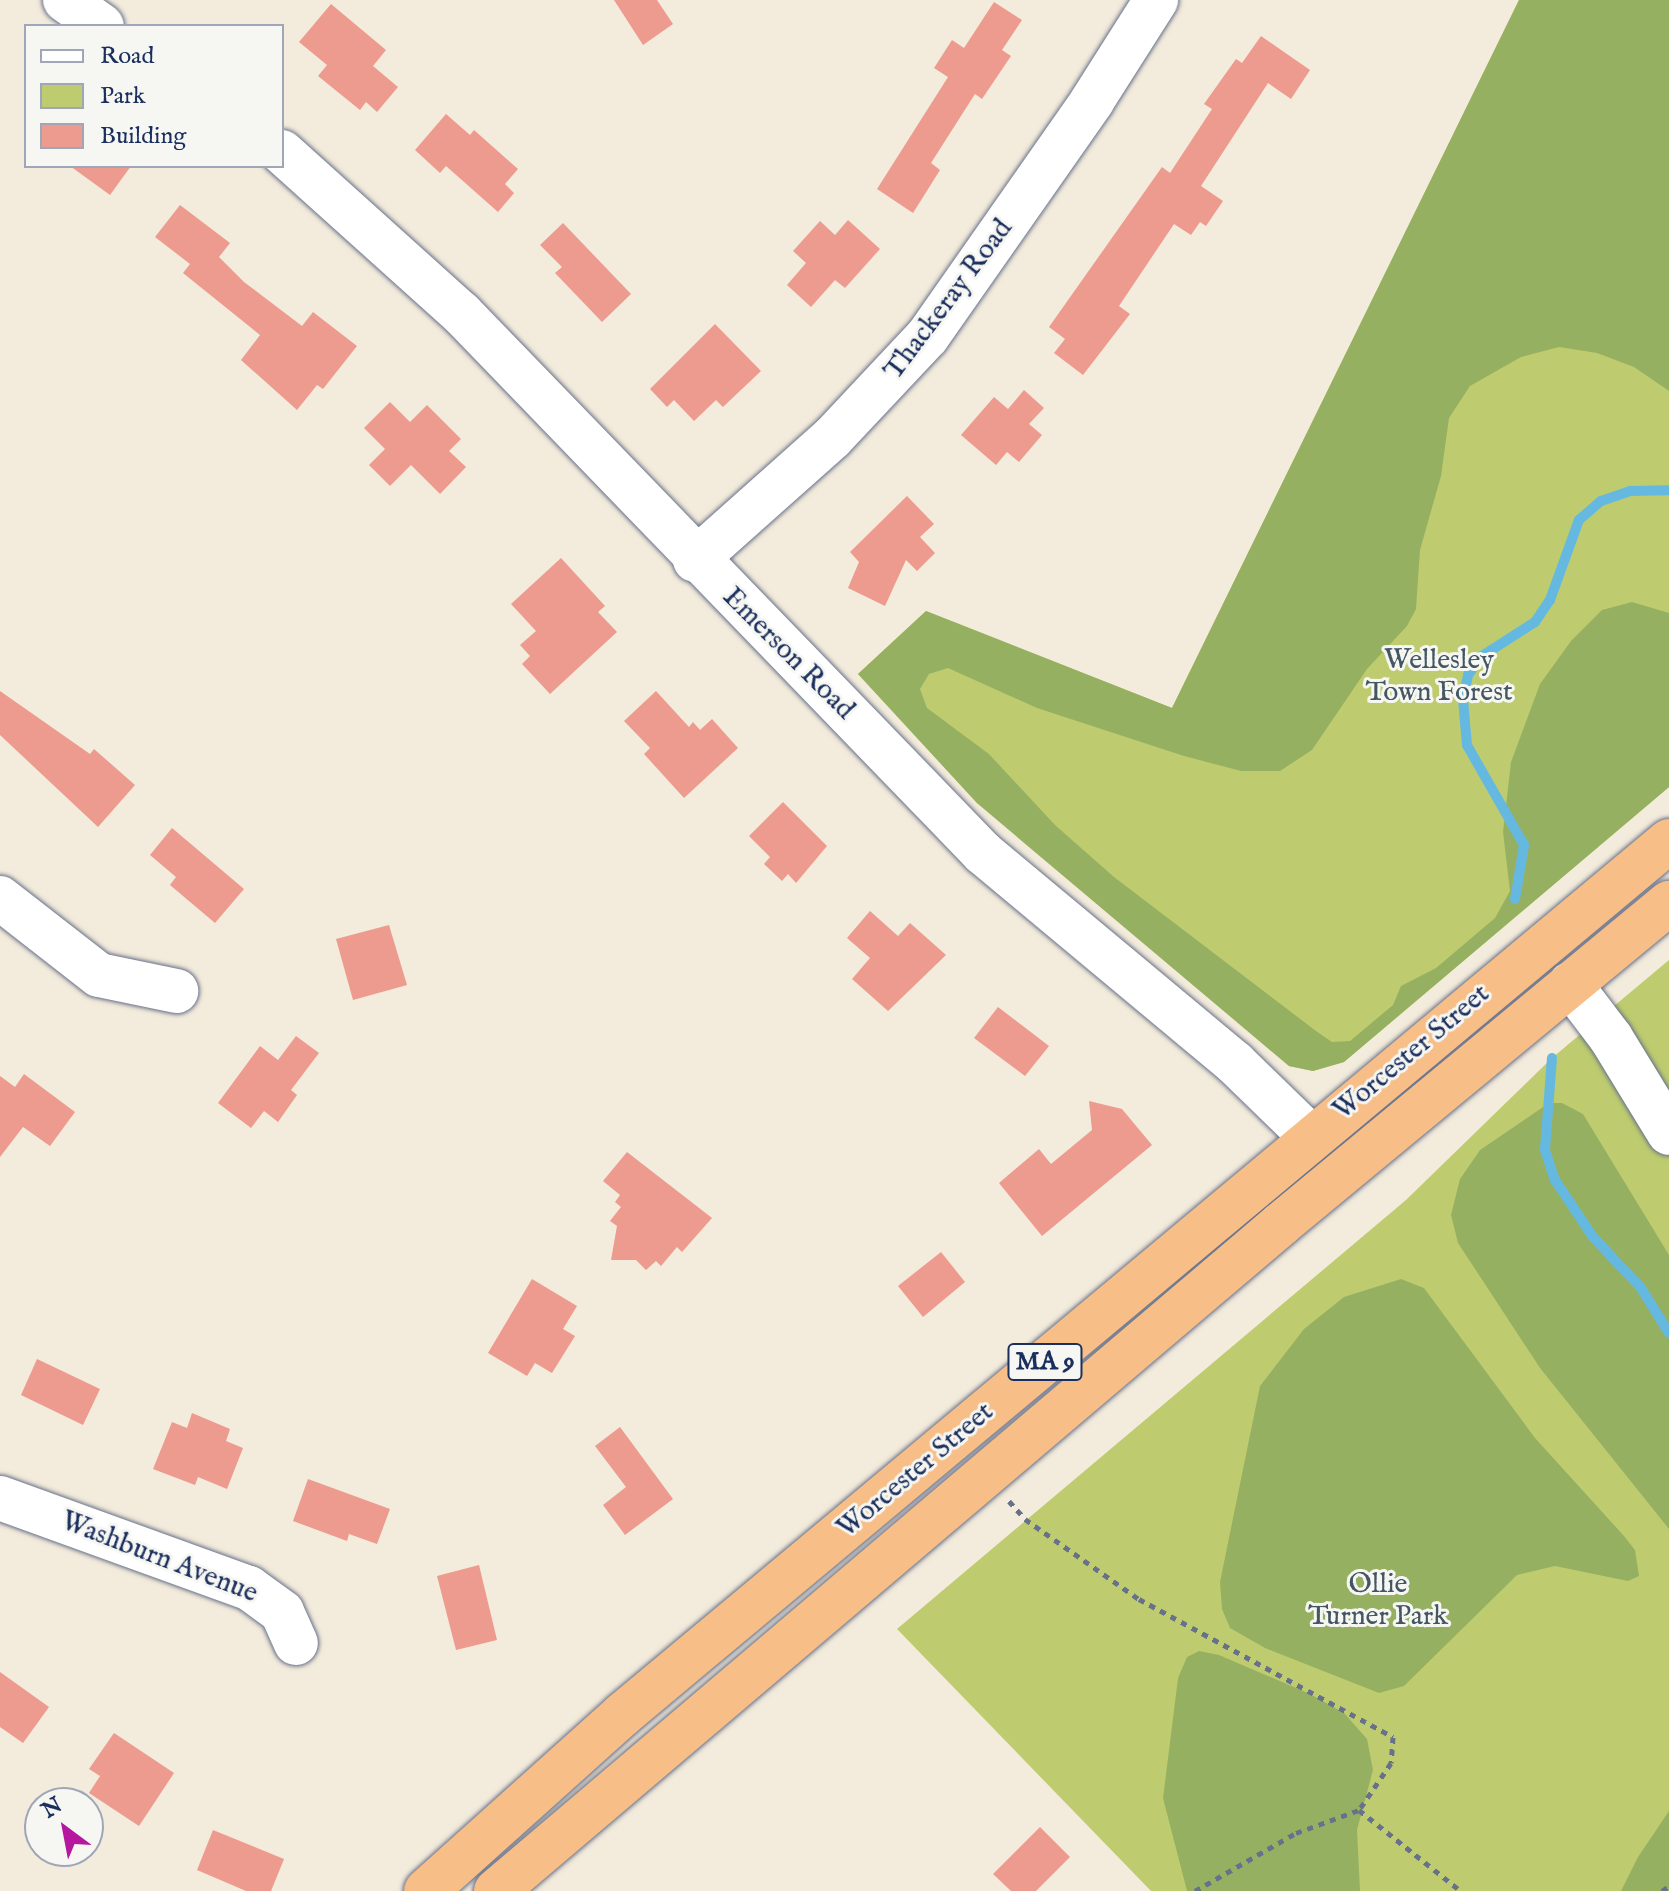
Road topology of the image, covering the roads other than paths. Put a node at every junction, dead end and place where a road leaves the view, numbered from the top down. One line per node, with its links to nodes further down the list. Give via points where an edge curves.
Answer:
1 (65, 0): 3 (street)
2 (1156, 0): 5 (street, Thackeray Road, via 973,277 919,347 832,438)
3 (99, 24)
4 (284, 154): 5 (street, Emerson Road, via 461,313)
5 (695, 560): 12 (street, Emerson Road, via 983,853 1235,1063)
6 (1669, 841): 12 (highway, Worcester Street / MA 9)
7 (0, 898): 10 (street, via 99,975)
8 (1669, 903): 9 (highway, Worcester Street / MA 9)
9 (1570, 984): 11 (street, via 1611,1038); 18 (highway, Worcester Street / MA 9)
10 (176, 991)
11 (1669, 1133)
12 (1311, 1137): 15 (highway, Worcester Street / MA 9)
13 (0, 1498): 14 (street, Washburn Avenue, via 249,1588 282,1612)
14 (296, 1643)
15 (622, 1715): 16 (highway); 17 (highway, Worcester Street / MA 9)
16 (396, 1891)
17 (426, 1891)
18 (496, 1891)

